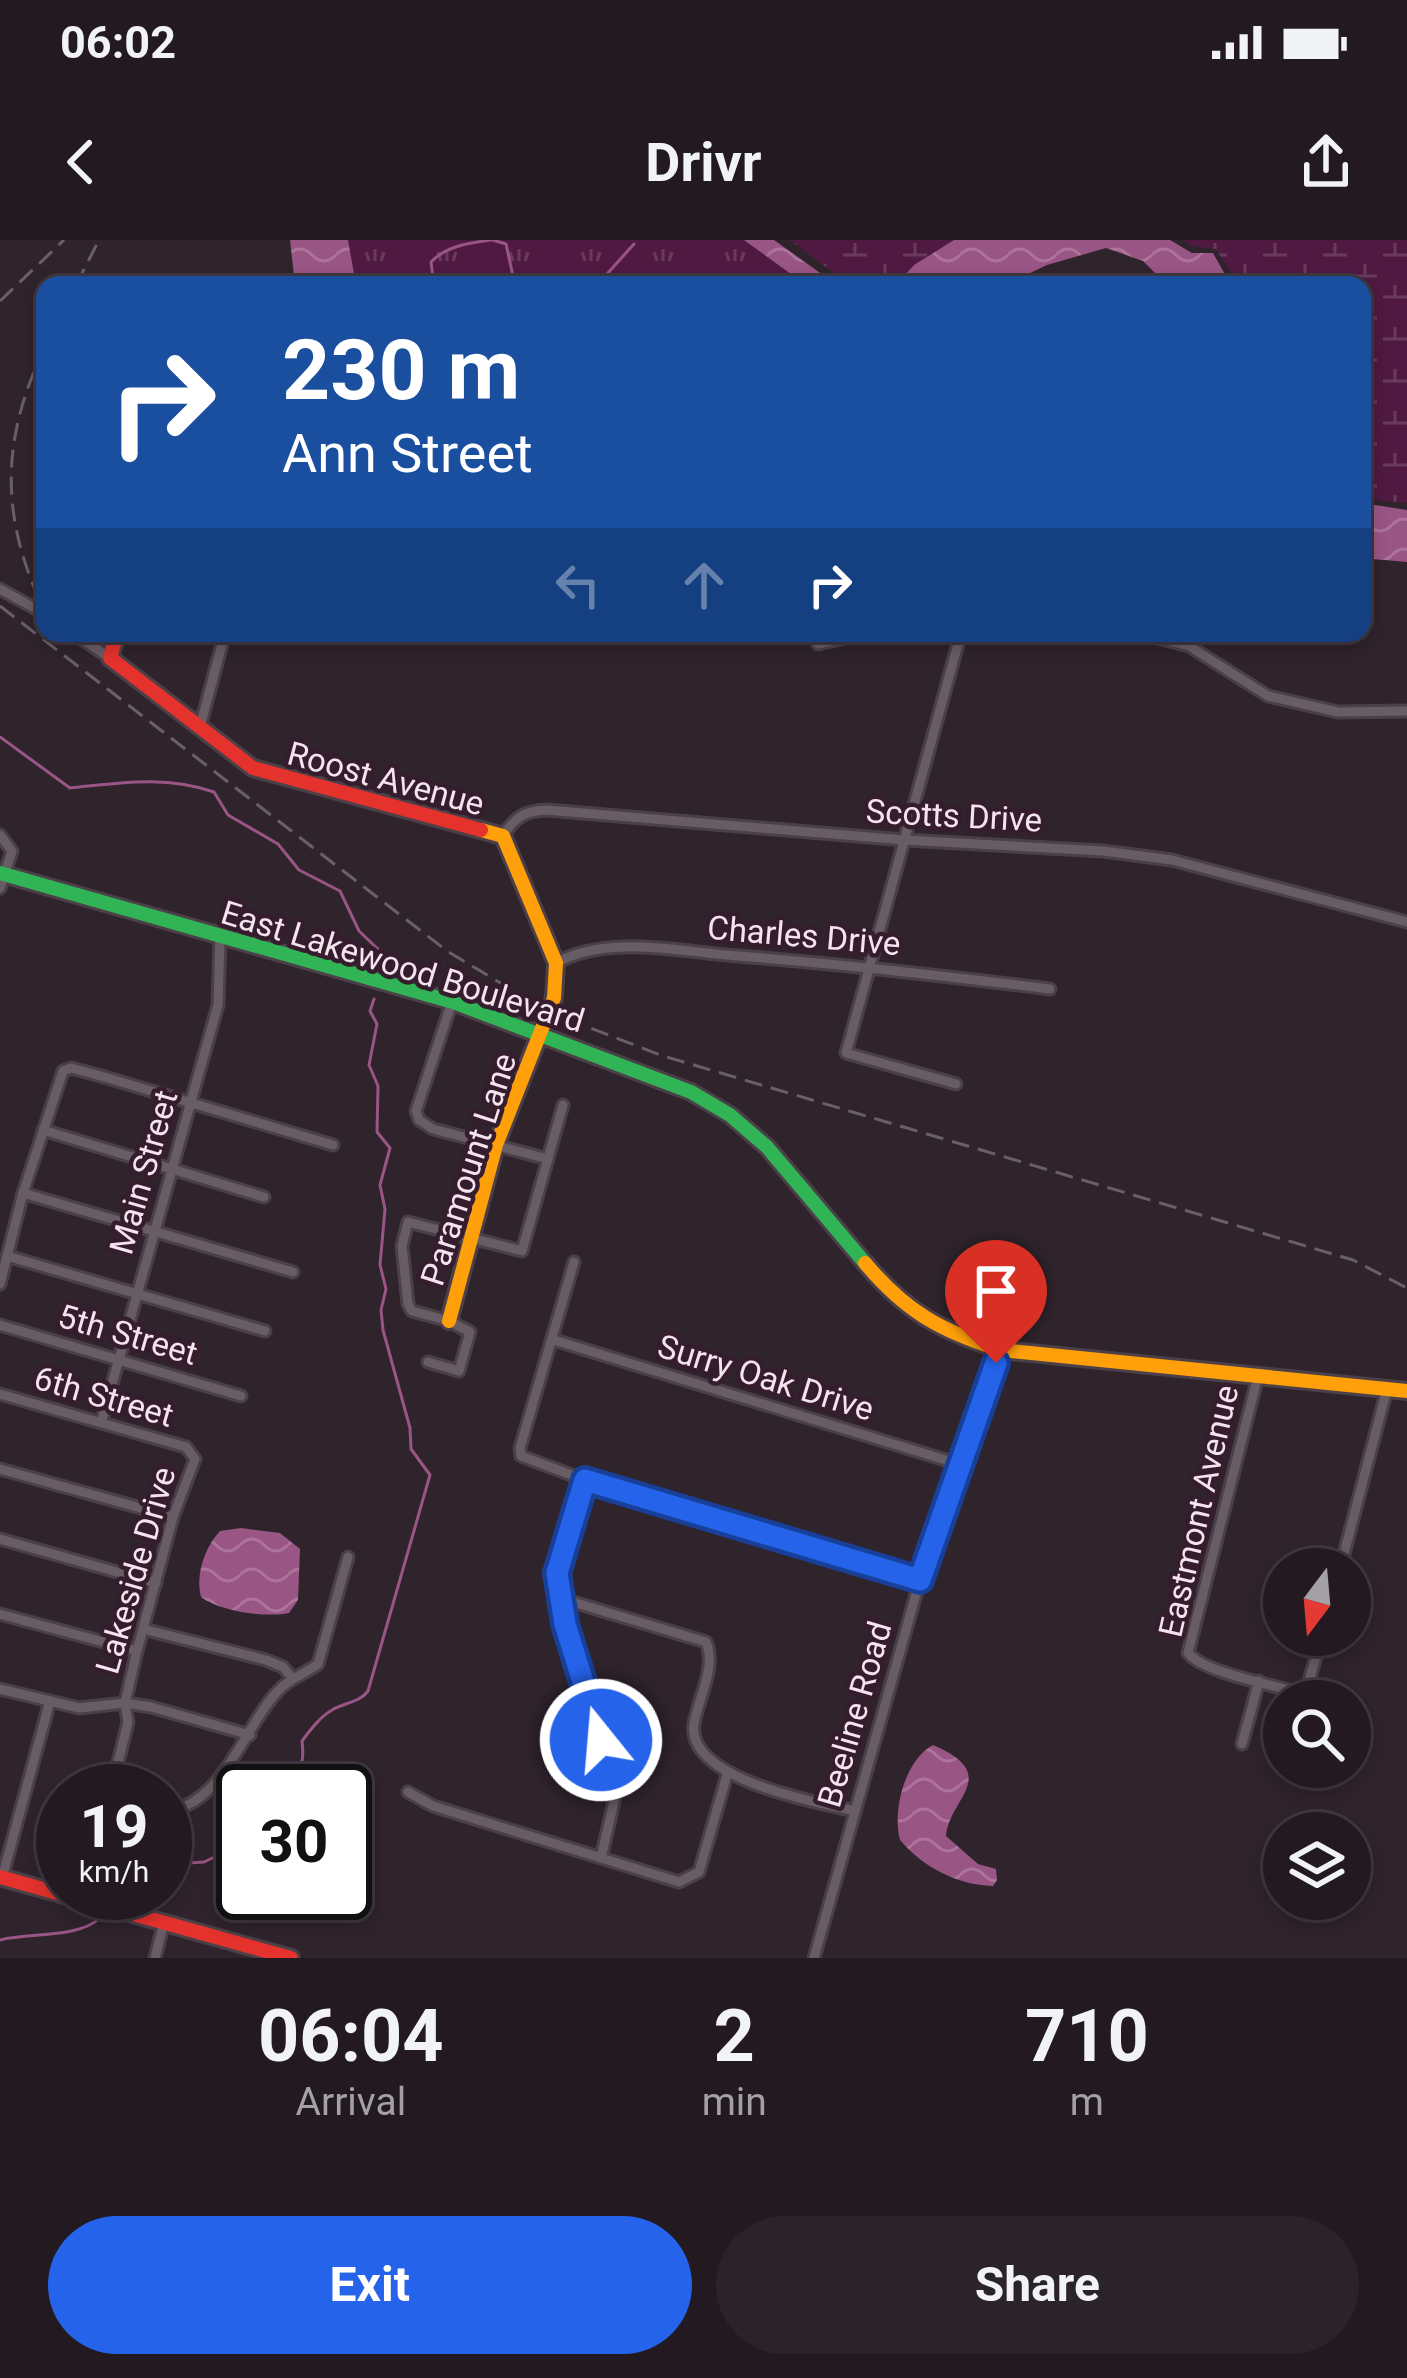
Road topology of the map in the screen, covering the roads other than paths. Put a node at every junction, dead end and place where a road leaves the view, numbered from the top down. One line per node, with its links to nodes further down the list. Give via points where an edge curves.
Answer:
1 (0, 589): 2 (street)
2 (36, 609)
3 (87, 642): 10 (street)
4 (114, 642): 10 (main road)
5 (223, 642): 12 (street)
6 (827, 642): 9 (street)
7 (959, 642): 15 (street)
8 (1174, 642): 11 (street, via 1268,696 1338,712)
9 (818, 644)
10 (110, 658): 12 (main road, Roost Avenue)
11 (1407, 711)
12 (200, 728): 14 (main road, Roost Avenue, via 269,776)
13 (0, 835): 16 (street, via 12,851)
14 (503, 836): 15 (street, Scotts Drive, via 526,811 547,810); 19 (main road, Roost Avenue)
15 (904, 840): 17 (street, Scotts Drive, via 1172,860); 20 (street)
16 (1, 879): 18 (main road, East Lakewood Boulevard)
17 (1407, 922)
18 (220, 937): 22 (main road, East Lakewood Boulevard); 25 (street, Main Street, via 218,1005)
19 (556, 963): 20 (street, Charles Drive, via 604,948); 23 (main road)
20 (870, 966): 21 (street, Charles Drive); 24 (street, via 846,1053)
21 (1050, 989)
22 (452, 1002): 23 (main road, East Lakewood Boulevard); 29 (street, via 416,1111 425,1127)
23 (540, 1033): 29 (main road, Paramount Lane); 45 (main road, East Lakewood Boulevard, via 730,1115 901,1301 953,1335)
24 (956, 1084)
25 (190, 1104): 27 (street, via 70,1068); 28 (street); 31 (street, Main Street)
26 (563, 1105): 30 (street)
27 (43, 1130): 31 (street); 32 (street)
28 (333, 1144)
29 (496, 1145): 30 (street); 35 (main road, Paramount Lane)
30 (548, 1159): 35 (street, via 522,1250)
31 (173, 1167): 33 (street); 34 (street, Main Street)
32 (23, 1193): 34 (street); 36 (street)
33 (264, 1197)
34 (154, 1231): 38 (street); 40 (street, Main Street)
35 (470, 1237): 41 (main road, Paramount Lane); 41 (street, via 408,1222 402,1246 412,1311)
36 (7, 1256): 39 (street); 40 (street)
37 (574, 1262): 44 (street)
38 (292, 1272)
39 (0, 1284)
40 (137, 1293): 43 (street); 46 (street, Main Street)
41 (449, 1321): 47 (street, via 470,1332 459,1371)
42 (0, 1325): 46 (street, 5th Street)
43 (265, 1331)
44 (554, 1340): 55 (street, Surry Oak Drive); 57 (street, via 521,1456)
45 (1000, 1350): 48 (main road, East Lakewood Boulevard); 55 (street, Beeline Road)
46 (120, 1358): 52 (street, 5th Street); 53 (street, Main Street)
47 (428, 1362)
48 (1258, 1376): 49 (main road, East Lakewood Boulevard); 70 (street, Eastmont Avenue, via 1187,1648 1192,1659)
49 (1388, 1389): 50 (main road, East Lakewood Boulevard); 60 (street)
50 (1407, 1391)
51 (0, 1394): 53 (street, 6th Street)
52 (241, 1396)
53 (102, 1420): 54 (street, 6th Street)
54 (192, 1452): 58 (street, Lakeside Drive)
55 (962, 1466): 62 (street, Beeline Road)
56 (0, 1469): 58 (street)
57 (585, 1480): 62 (street); 64 (street, via 557,1573)
58 (173, 1517): 63 (street, Lakeside Drive)
59 (0, 1539): 63 (street)
60 (1346, 1548)
61 (348, 1557): 69 (street, via 319,1664)
62 (920, 1580): 80 (street, Beeline Road)
63 (156, 1583): 66 (street, Lakeside Drive)
64 (562, 1600): 77 (street, via 706,1642 711,1654 694,1738); 83 (street, via 616,1793)
65 (0, 1614): 67 (street)
66 (143, 1629): 67 (street, Lakeside Drive); 69 (street, via 266,1660)
67 (137, 1651): 73 (street, Lakeside Drive)
68 (1316, 1656): 70 (street, via 1303,1690)
69 (292, 1678): 74 (street)
70 (1259, 1681): 75 (street)
71 (0, 1689): 72 (street)
72 (50, 1701): 73 (street, via 92,1709); 82 (street)
73 (125, 1703): 74 (street); 76 (street, Lakeside Drive)
74 (250, 1735): 79 (street)
75 (1242, 1744)
76 (118, 1764)
77 (728, 1774): 80 (street); 83 (street, via 699,1872 690,1879 667,1880)
78 (408, 1792): 83 (street)
79 (192, 1801)
80 (855, 1811): 88 (street, Beeline Road)
81 (0, 1822): 82 (street)
82 (14, 1826): 84 (street)
83 (601, 1858)
84 (1, 1877): 85 (main road)
85 (164, 1922): 86 (street); 87 (main road)
86 (155, 1958)
87 (291, 1958)
88 (814, 1958)

